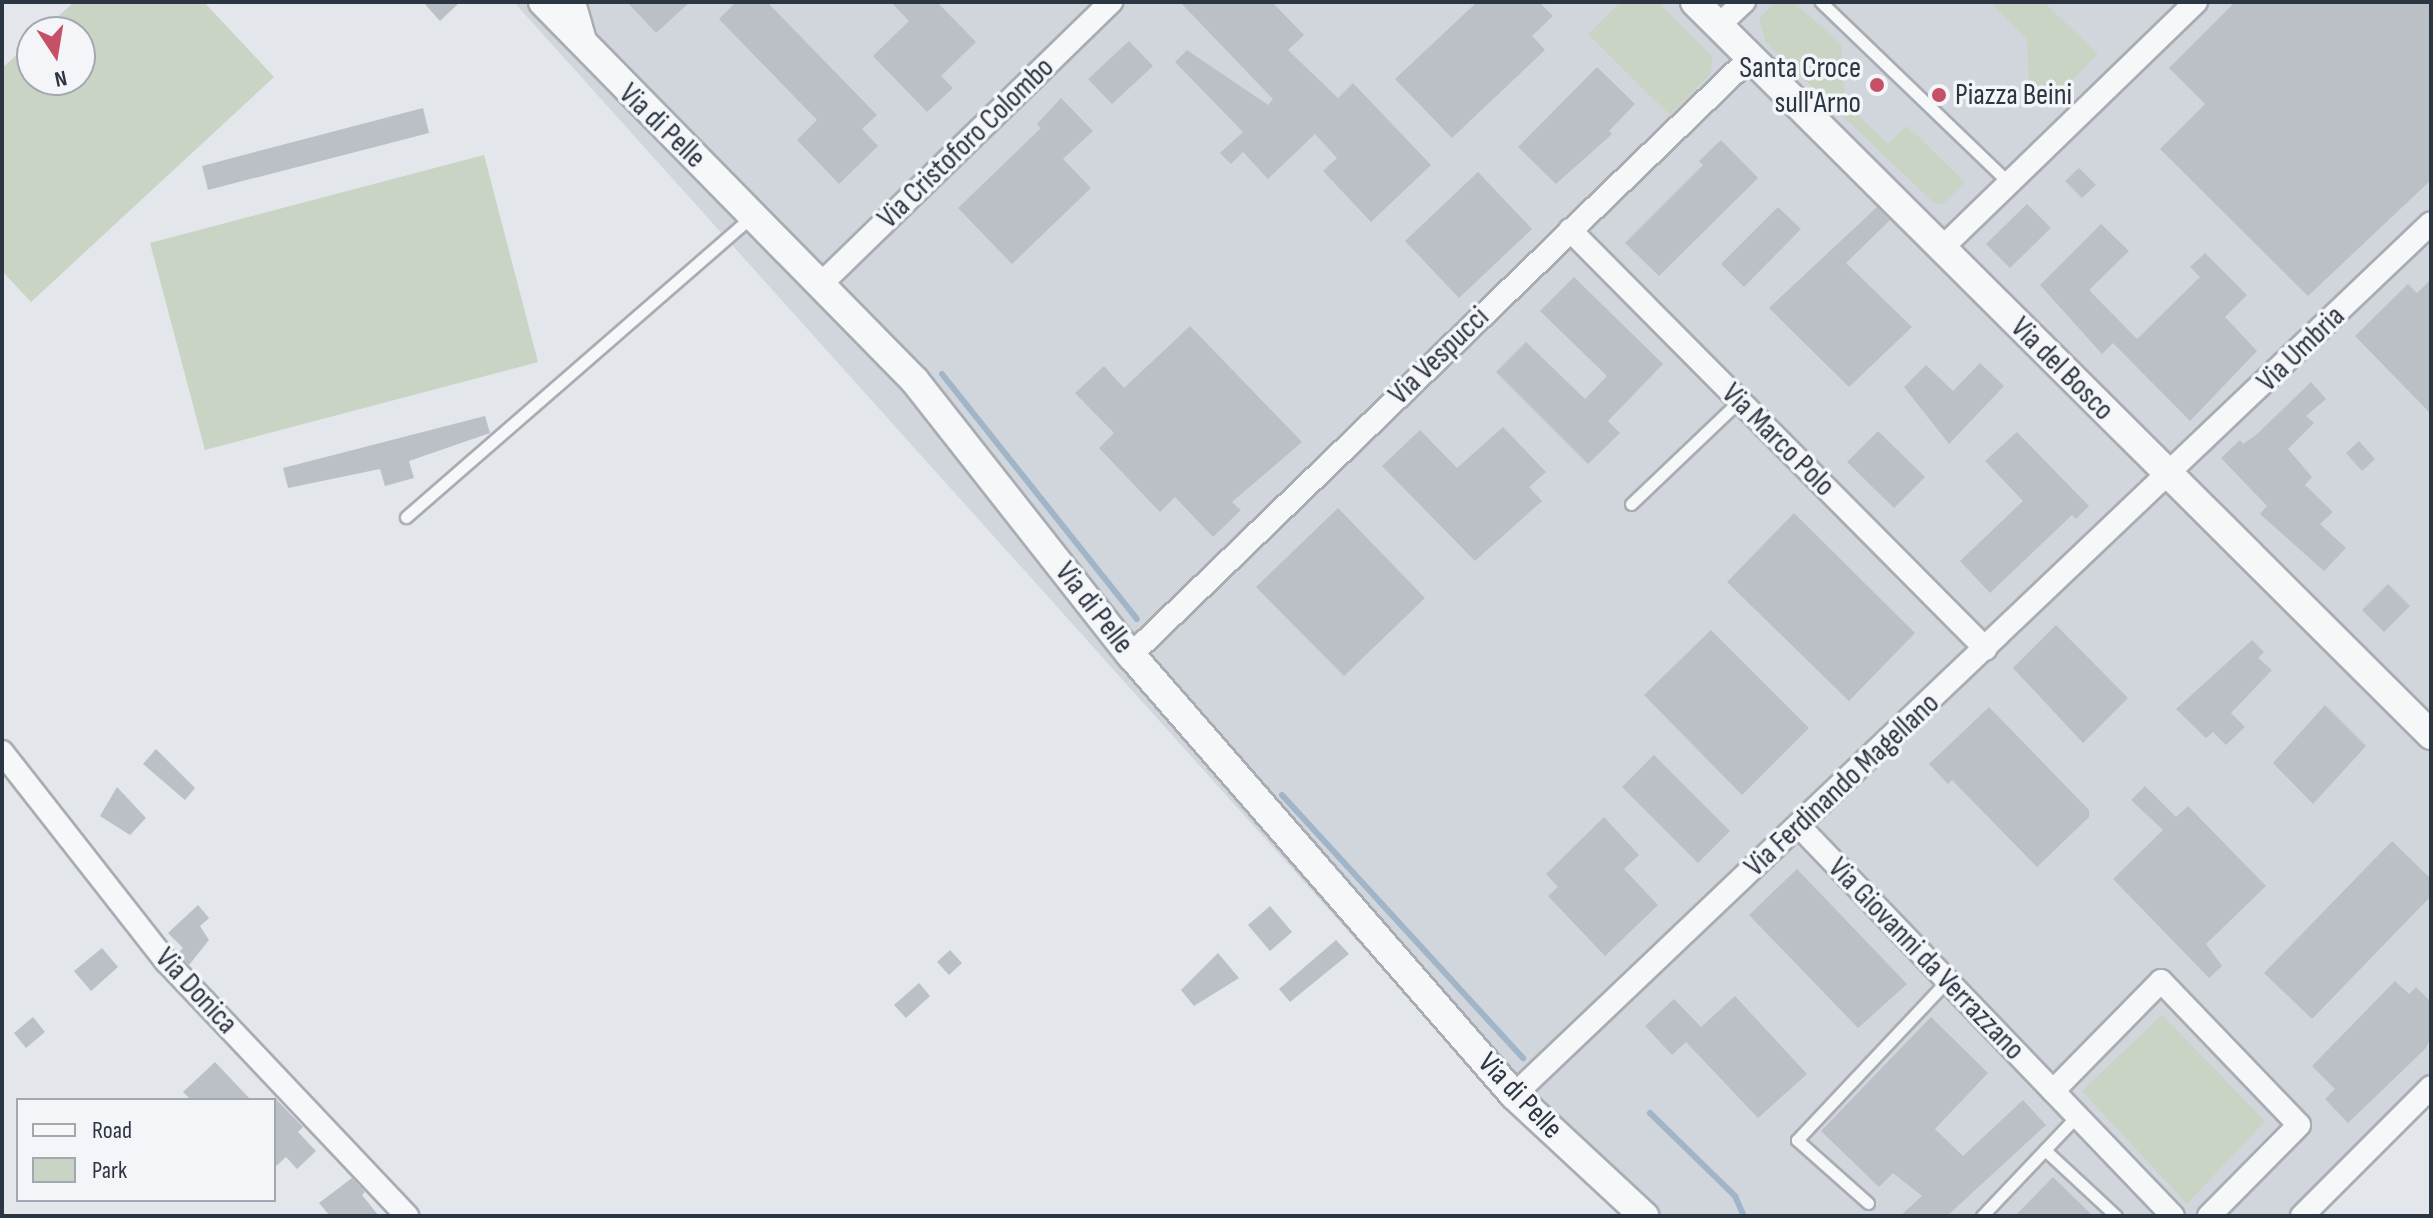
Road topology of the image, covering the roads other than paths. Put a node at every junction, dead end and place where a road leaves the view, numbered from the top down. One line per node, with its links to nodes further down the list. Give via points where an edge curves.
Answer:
1 (543, 2): 10 (street, Via di Pelle)
2 (574, 2): 10 (street, via 579,28)
3 (1111, 2): 16 (street, Via Cristoforo Colombo)
4 (1695, 2): 8 (street, Via del Bosco)
5 (1744, 2): 8 (street)
6 (1821, 2): 11 (lane)
7 (2196, 2): 11 (street)
8 (1719, 25): 9 (street, Via del Bosco)
9 (1749, 59): 14 (street, Via Vespucci); 15 (street, Via del Bosco)
10 (600, 66): 12 (street, Via di Pelle)
11 (2010, 184): 15 (street)
12 (753, 215): 16 (street, Via di Pelle); 20 (lane)
13 (2431, 223): 18 (street, Via Umbria)
14 (1570, 230): 17 (street, Via Marco Polo); 22 (street, Via Vespucci)
15 (1941, 249): 18 (street, Via del Bosco)
16 (821, 284): 22 (street, Via di Pelle, via 915,381)
17 (1739, 401): 19 (lane); 21 (street, Via Marco Polo)
18 (2170, 476): 21 (street, Via Ferdinando Magellano); 23 (street, Via del Bosco)
19 (1631, 504)
20 (406, 517)
21 (1986, 649): 25 (street, Via Ferdinando Magellano)
22 (1131, 655): 29 (street, Via di Pelle)
23 (2431, 735)
24 (2, 752): 33 (street, Via Donica, via 166,961)
25 (1799, 826): 26 (street, Via Giovanni da Verrazzano); 29 (street, Via Ferdinando Magellano)
26 (1947, 981): 28 (street, Via Giovanni da Verrazzano); 32 (lane, via 1797,1140)
27 (2431, 1087): 39 (street)
28 (2053, 1091): 30 (street, Via Giovanni da Verrazzano); 38 (street, via 2161,981 2299,1125)
29 (1514, 1095): 34 (street, Via di Pelle)
30 (2077, 1116): 31 (lane); 37 (street, Via Giovanni da Verrazzano)
31 (2045, 1150): 35 (lane); 36 (lane)
32 (1868, 1203)
33 (407, 1216)
34 (1644, 1216)
35 (1982, 1216)
36 (2116, 1216)
37 (2173, 1216)
38 (2209, 1216)
39 (2302, 1216)

